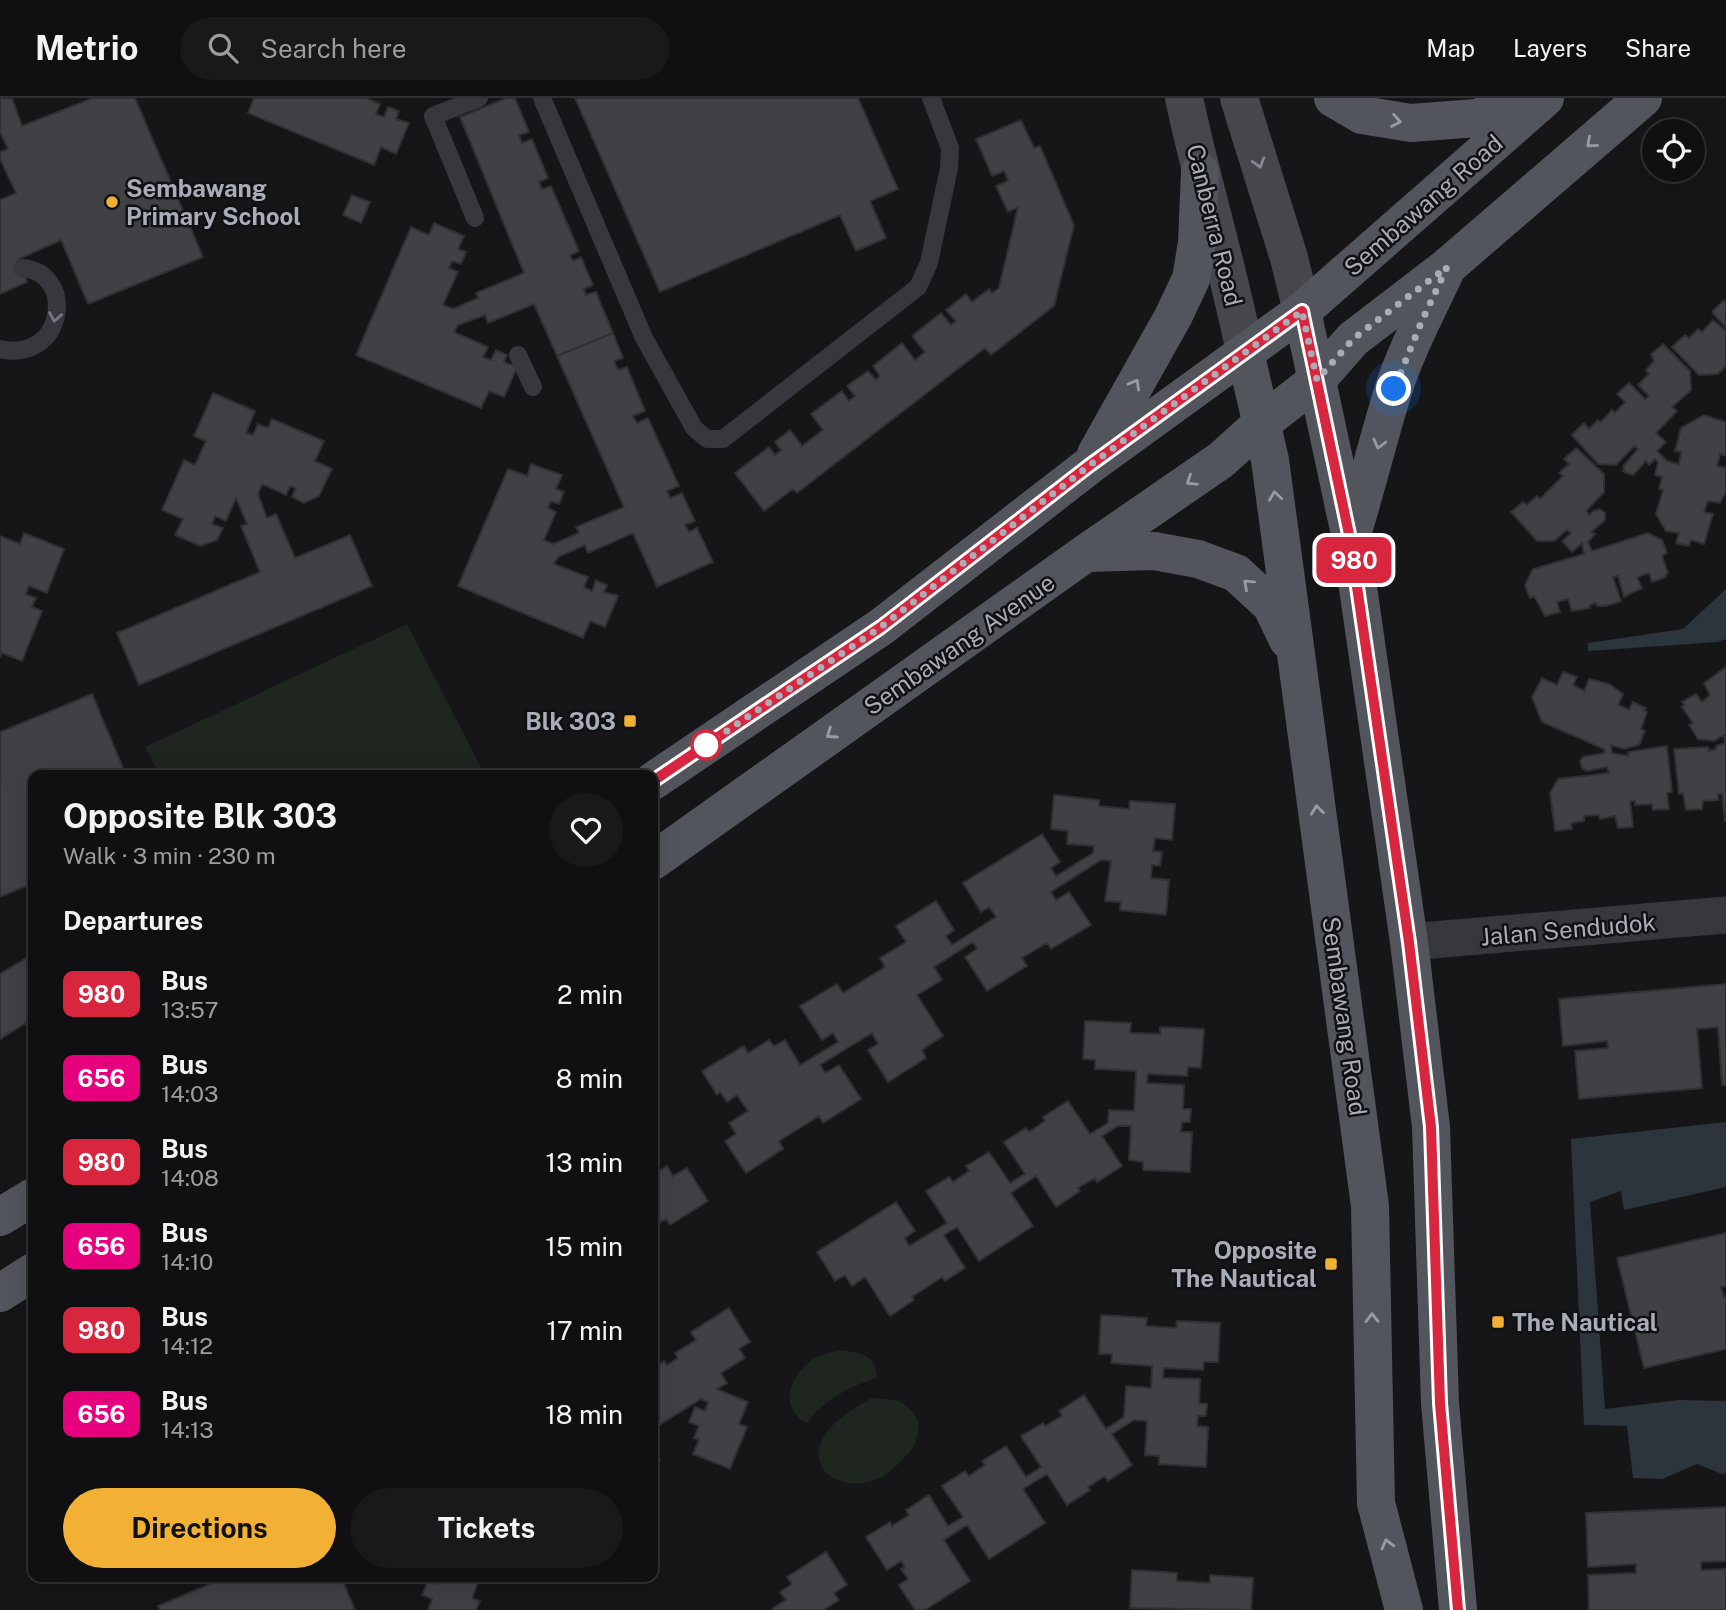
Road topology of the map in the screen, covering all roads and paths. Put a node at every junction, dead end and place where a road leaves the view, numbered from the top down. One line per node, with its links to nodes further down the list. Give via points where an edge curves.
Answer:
1 (479, 98): 11 (lane, via 433,116)
2 (542, 98): 3 (lane, via 644,338 694,428 707,439 723,439 918,287 929,263 950,168 950,148)
3 (931, 98)
4 (1184, 98): 10 (main road, Canberra Road)
5 (1239, 98): 14 (main road, one-way to 14)
6 (1333, 98): 7 (main road, one-way to 7, via 1362,115 1411,123 1477,118)
7 (1533, 98)
8 (1545, 98): 14 (main road, Sembawang Road)
9 (1643, 98): 12 (main road, one-way to 12)
10 (1200, 172): 16 (main road, Canberra Road); 21 (main road, one-way to 10, via 1191,279)
11 (475, 218)
12 (1447, 267): 18 (main road, via 1353,339); 22 (main road, one-way to 22, via 1394,389)
13 (22, 268): 15 (lane, one-way to 15, via 41,275 52,286 57,315 43,341 16,352)
14 (1302, 311): 16 (main road, Sembawang Road); 18 (main road)
15 (0, 349)
16 (1245, 352): 20 (main road, Sembawang Road); 21 (main road)
17 (518, 355): 19 (lane)
18 (1317, 380): 20 (main road); 22 (main road)
19 (533, 387)
20 (1262, 423): 23 (main road, Sembawang Avenue, one-way to 23, via 1221,460); 24 (main road, Sembawang Road, one-way to 20)
21 (1090, 465): 25 (main road, via 881,627)
22 (1350, 539): 28 (main road)
23 (1086, 553): 24 (main road, one-way to 23, via 1271,605 1236,573 1198,559 1154,551); 26 (main road, Sembawang Avenue, one-way to 26)
24 (1298, 661): 31 (main road, Sembawang Road, one-way to 24, via 1376,1503 1370,1206)
25 (658, 778)
26 (658, 857)
27 (1726, 915): 28 (street, Jalan Sendudok)
28 (1409, 942): 32 (main road, via 1431,1127 1440,1403)
29 (28, 1275): 30 (main road)
30 (0, 1293)
31 (1404, 1610)
32 (1458, 1610)

